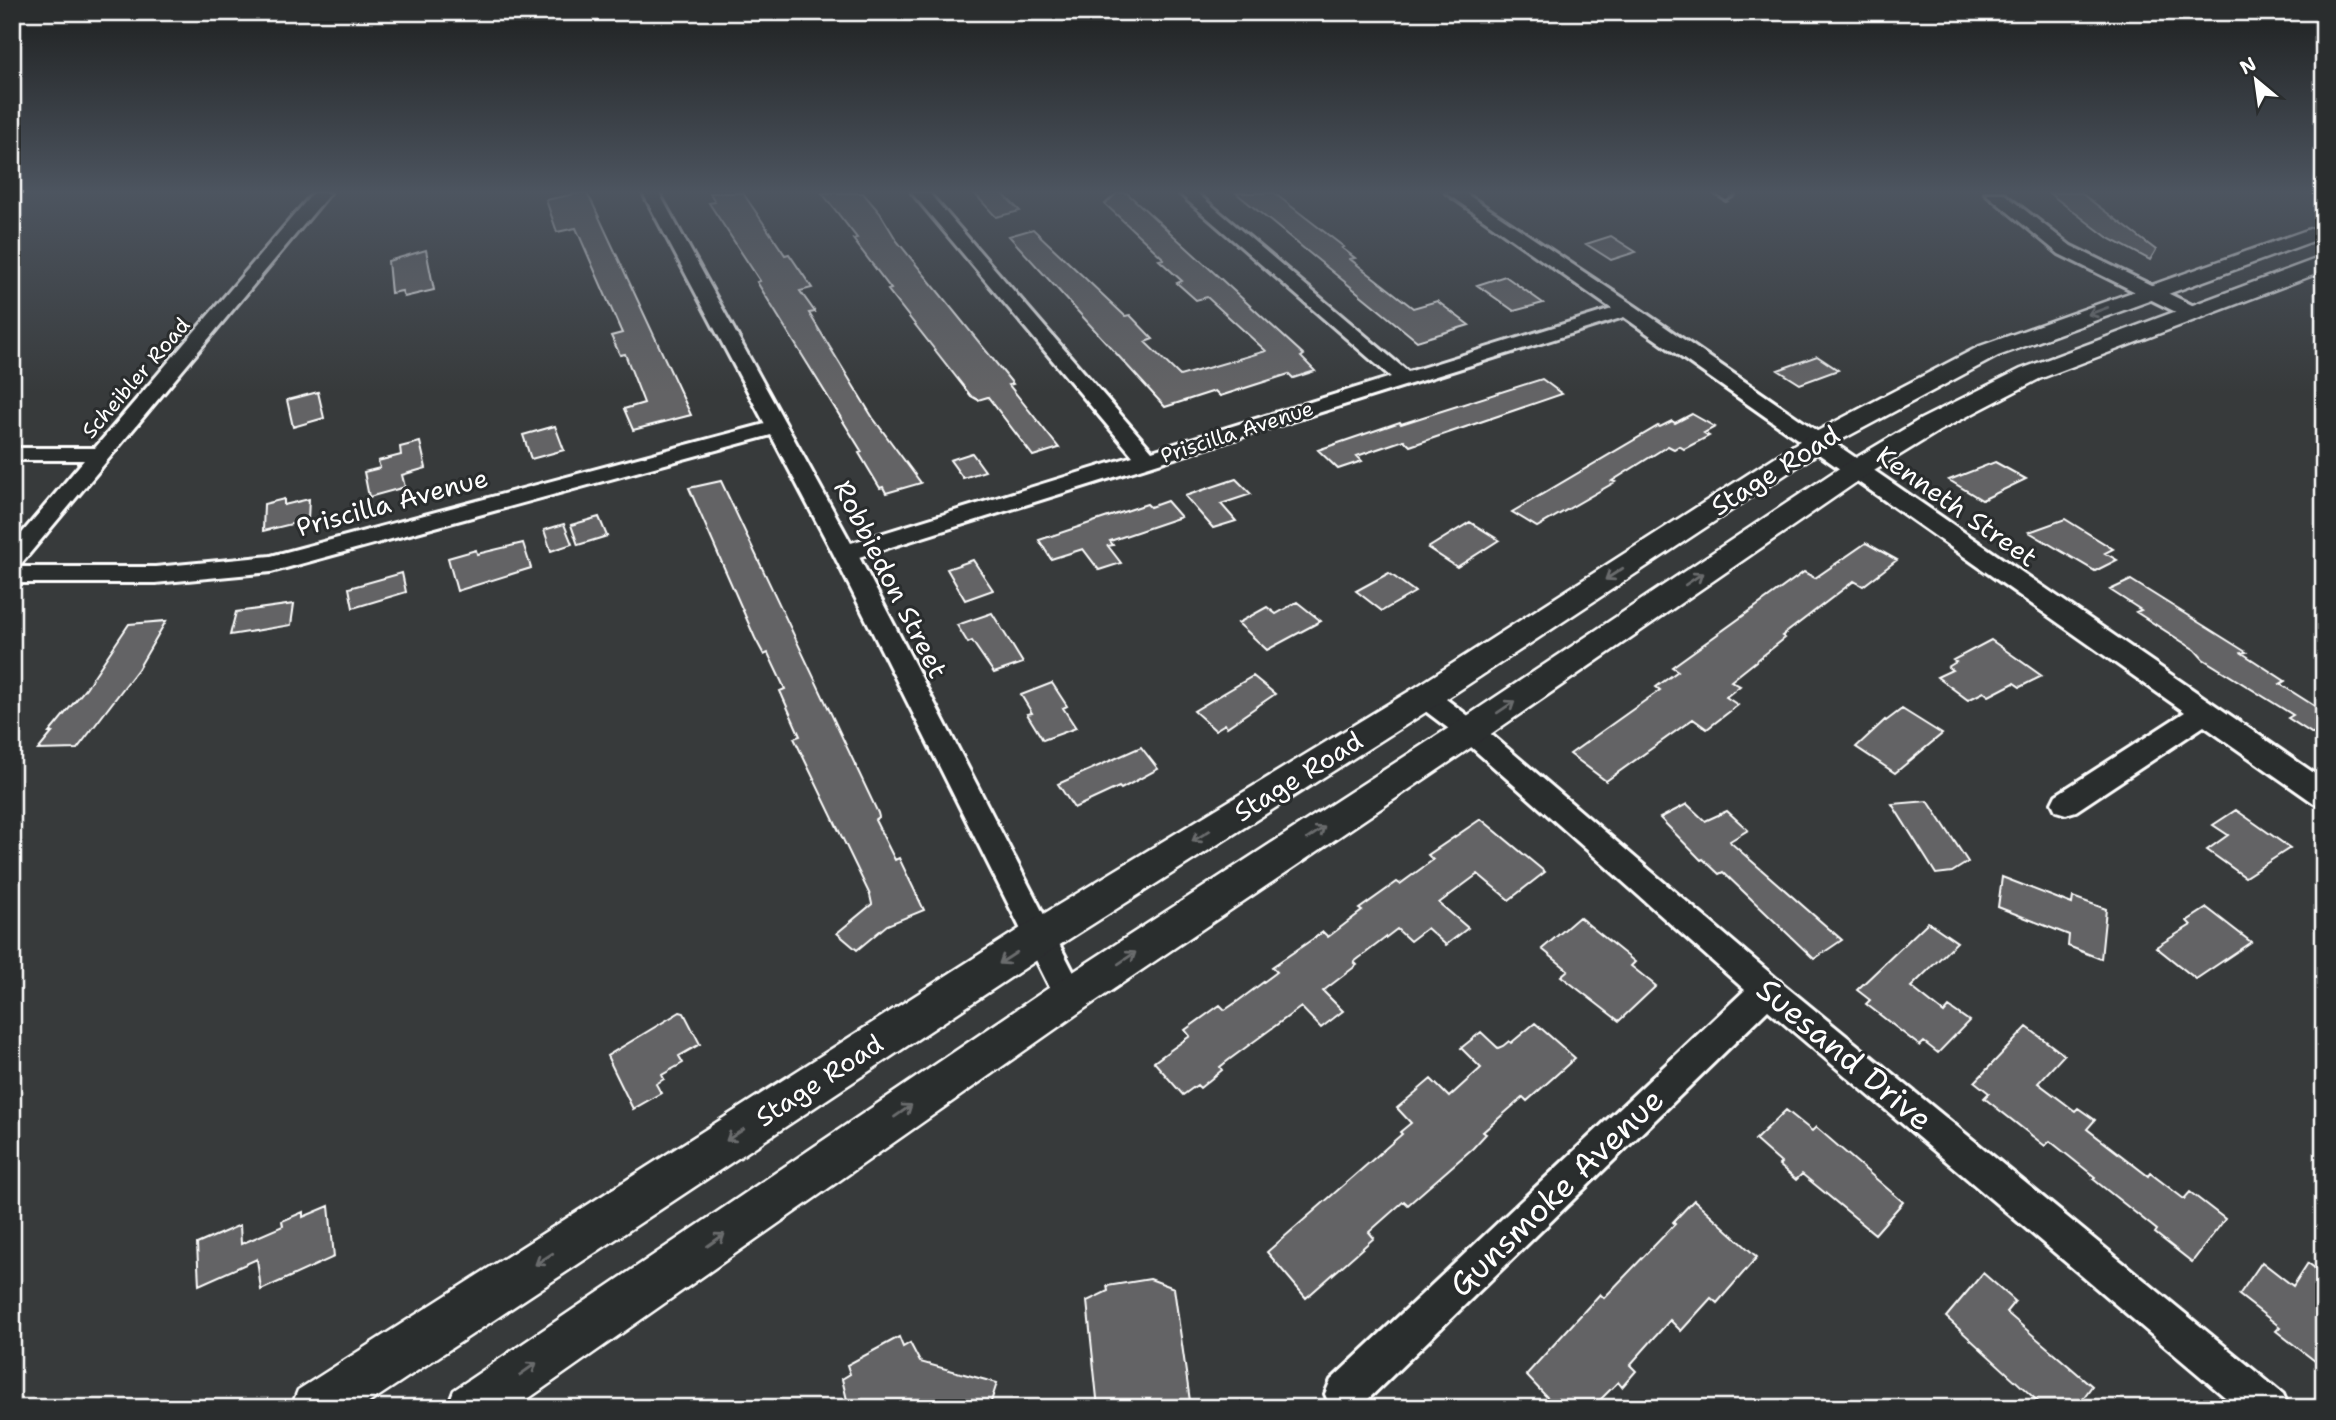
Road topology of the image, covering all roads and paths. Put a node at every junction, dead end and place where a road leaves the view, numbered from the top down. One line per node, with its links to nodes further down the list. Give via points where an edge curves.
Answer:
1 (266, 259): 16 (street, Scheibler Road)
2 (687, 259): 13 (street, Robbiedon Street)
3 (977, 259): 17 (street)
4 (1264, 259): 12 (street)
5 (1553, 259): 10 (street, Kenneth Street)
6 (2085, 259): 9 (street)
7 (2242, 259): 9 (main road, Stage Road)
8 (2324, 263): 11 (main road, Stage Road)
9 (2150, 292): 11 (street); 14 (main road, Stage Road, one-way to 14, via 1989,351)
10 (1628, 310): 12 (street, Priscilla Avenue); 14 (street, Kenneth Street)
11 (2191, 312): 18 (main road, Stage Road, via 2030,374 1930,425)
12 (1405, 379): 17 (street, Priscilla Avenue)
13 (777, 427): 19 (street, Robbiedon Street); 21 (street, Priscilla Avenue, via 271,564 155,575)
14 (1815, 443): 18 (street, Kenneth Street); 22 (main road, Stage Road, one-way to 22)
15 (12, 454): 16 (street)
16 (100, 454): 20 (street, Scheibler Road)
17 (1149, 460): 19 (street, Priscilla Avenue)
18 (1854, 471): 23 (street, Kenneth Street); 24 (main road, Stage Road, one-way to 18)
19 (845, 553): 27 (street, Robbiedon Street)
20 (12, 560)
21 (12, 575)
22 (1425, 696): 24 (street, Suesand Drive); 27 (main road, Stage Road, one-way to 27)
23 (2204, 713): 25 (street, Kenneth Street); 26 (street)
24 (1469, 732): 28 (street, Suesand Drive); 29 (main road, Stage Road, one-way to 24)
25 (2324, 795)
26 (2066, 803)
27 (1041, 936): 29 (street, Robbiedon Street); 32 (main road, Stage Road, one-way to 32)
28 (1767, 990): 30 (street, Gunsmoke Avenue); 31 (street, Suesand Drive)
29 (1070, 996): 33 (main road, Stage Road, one-way to 29)
30 (1345, 1394)
31 (2253, 1402)
32 (316, 1408)
33 (472, 1408)

